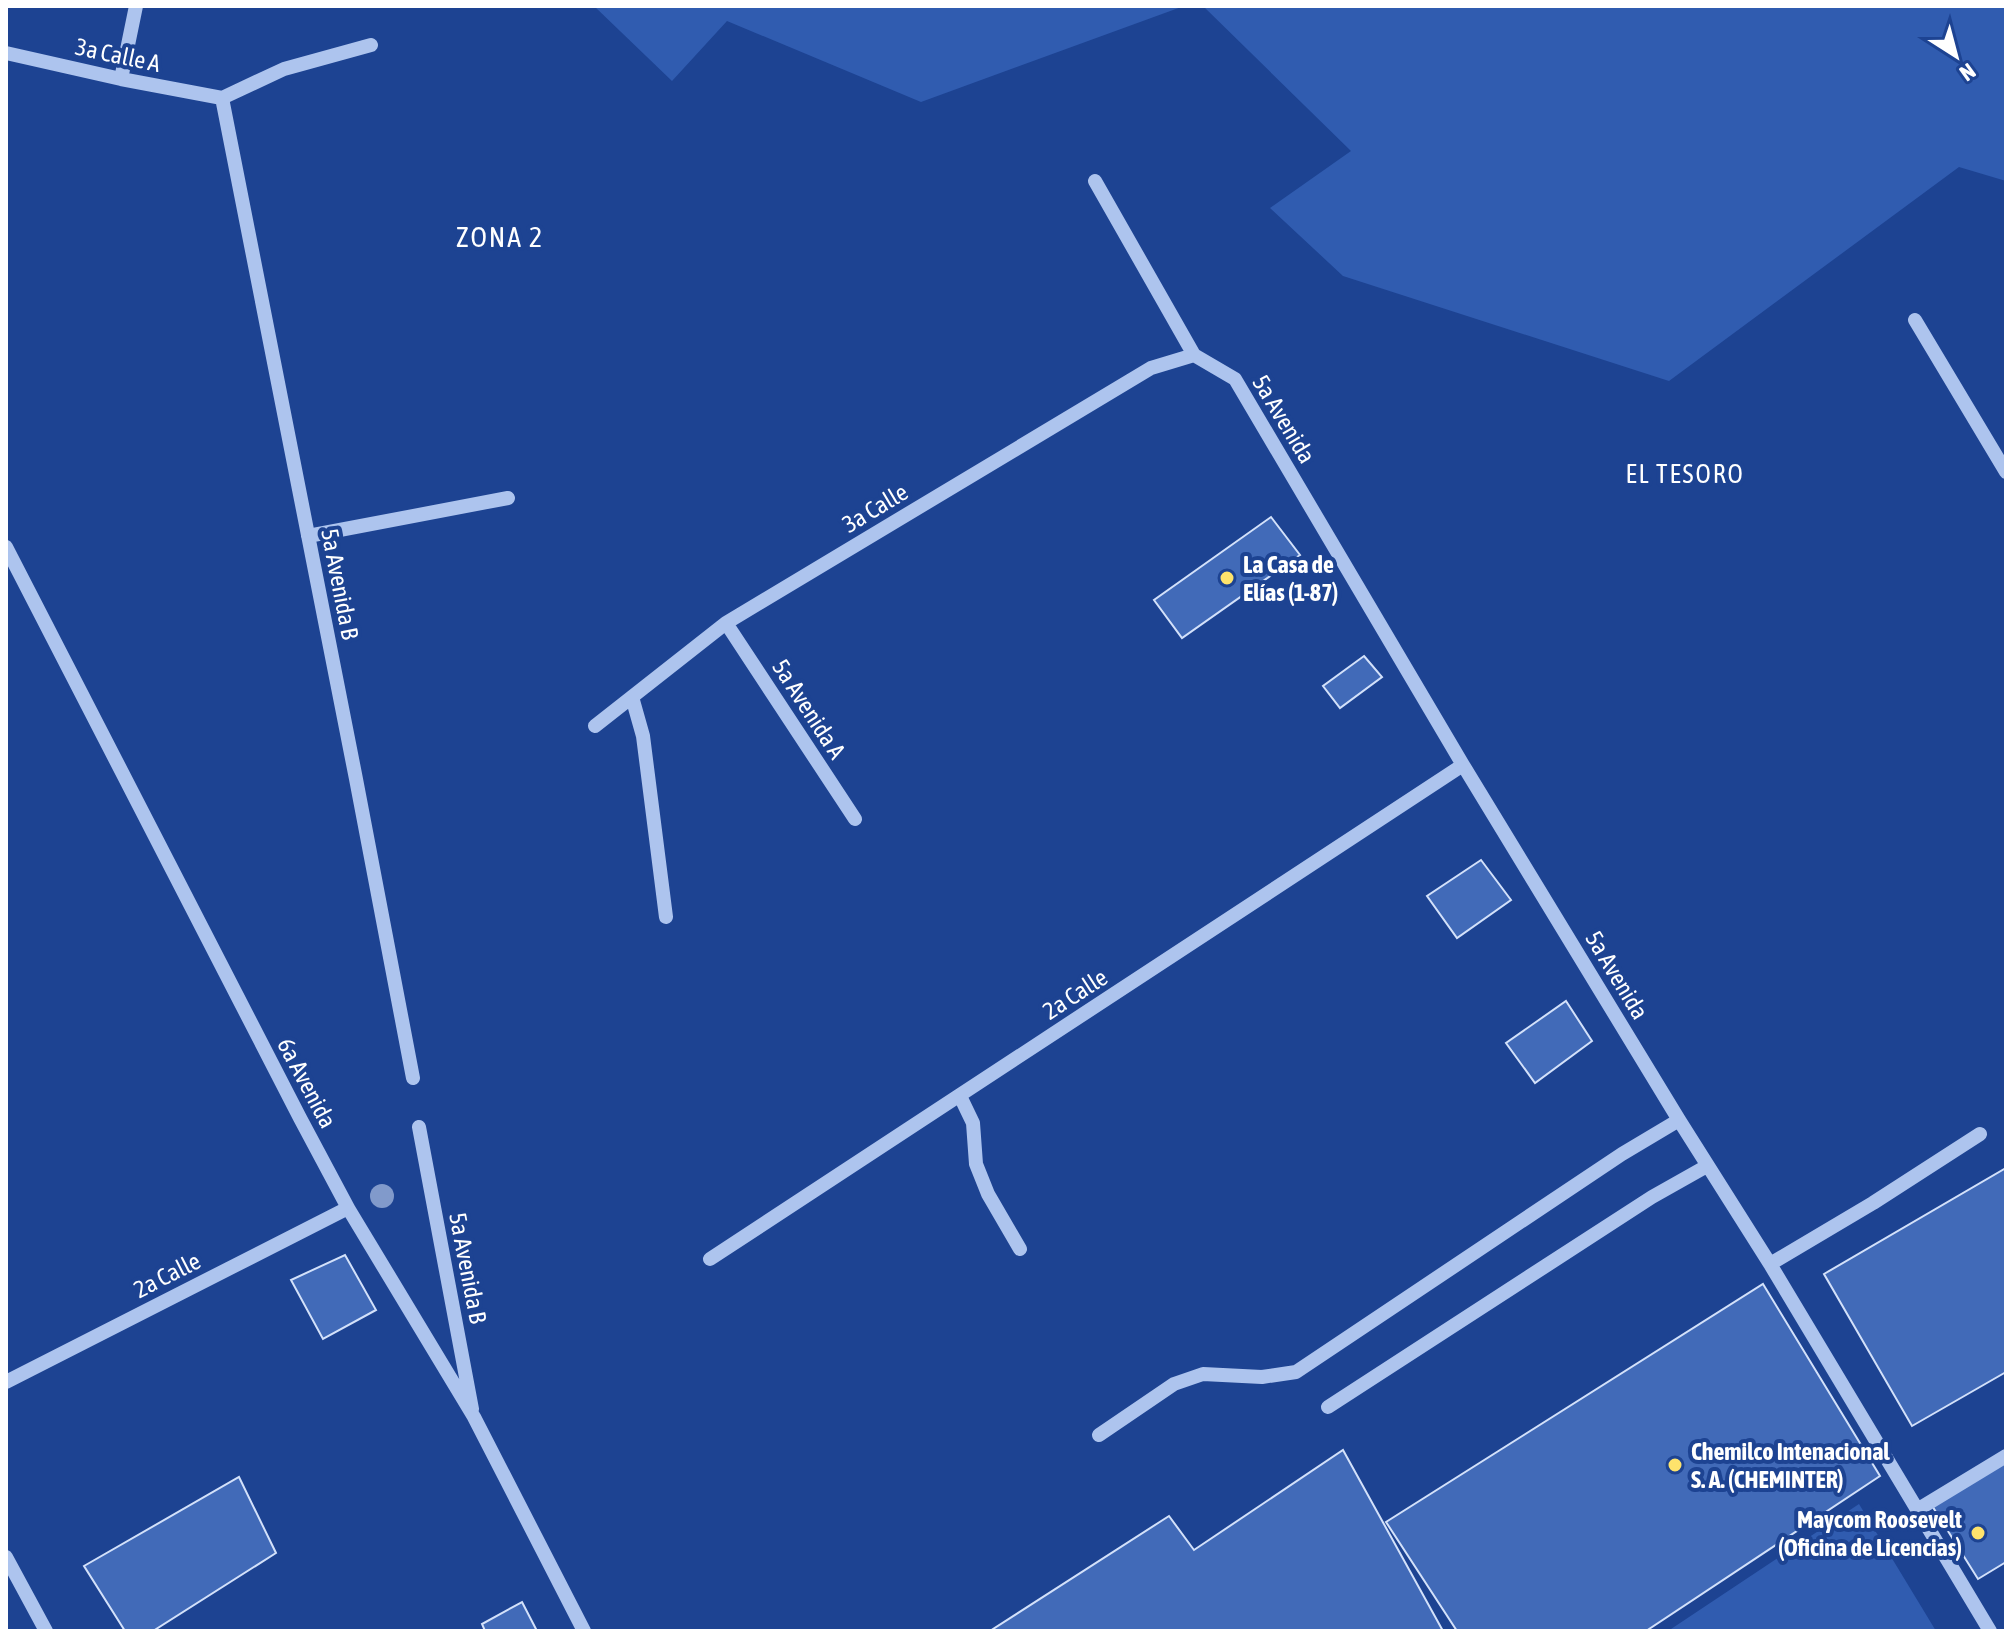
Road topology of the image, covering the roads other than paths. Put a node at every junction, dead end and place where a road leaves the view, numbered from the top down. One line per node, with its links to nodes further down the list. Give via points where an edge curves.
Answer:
1 (136, 6): 4 (street)
2 (371, 45): 5 (street, via 284,69)
3 (6, 53): 4 (street, 3a Calle A)
4 (121, 79): 5 (street, 3a Calle A)
5 (222, 98): 11 (street, 5a Avenida B)
6 (1095, 181): 8 (street)
7 (1915, 320): 9 (street)
8 (1194, 355): 13 (street, 3a Calle, via 1151,368); 16 (street, 5a Avenida, via 1235,379)
9 (2006, 472)
10 (508, 498): 11 (street)
11 (308, 536): 19 (street, 5a Avenida B)
12 (6, 547): 25 (street, 6a Avenida)
13 (726, 623): 14 (street, 3a Calle); 17 (street, 5a Avenida A)
14 (632, 697): 15 (street, 3a Calle); 18 (street, via 643,736)
15 (595, 726)
16 (1463, 765): 20 (street, 2a Calle); 21 (street, 5a Avenida)
17 (855, 819)
18 (666, 917)
19 (413, 1078)
20 (960, 1096): 26 (street, via 973,1123 976,1164); 27 (street, 2a Calle)
21 (1679, 1120): 24 (street, 5a Avenida); 32 (street, via 1296,1372 1262,1377 1203,1374 1174,1384)
22 (419, 1127): 31 (street, 5a Avenida B)
23 (1980, 1134): 28 (street)
24 (1707, 1166): 28 (street, 5a Avenida); 30 (street)
25 (348, 1208): 29 (street, 2a Calle); 31 (street, 6a Avenida)
26 (1020, 1249)
27 (710, 1259)
28 (1770, 1264): 34 (street, 5a Avenida)
29 (6, 1382)
30 (1328, 1407)
31 (474, 1417): 37 (street, 6a Avenida)
32 (1099, 1435)
33 (2006, 1456): 34 (street)
34 (1917, 1510): 38 (street, 5a Avenida)
35 (6, 1557): 36 (street)
36 (46, 1631)
37 (584, 1631)
38 (1990, 1631)

